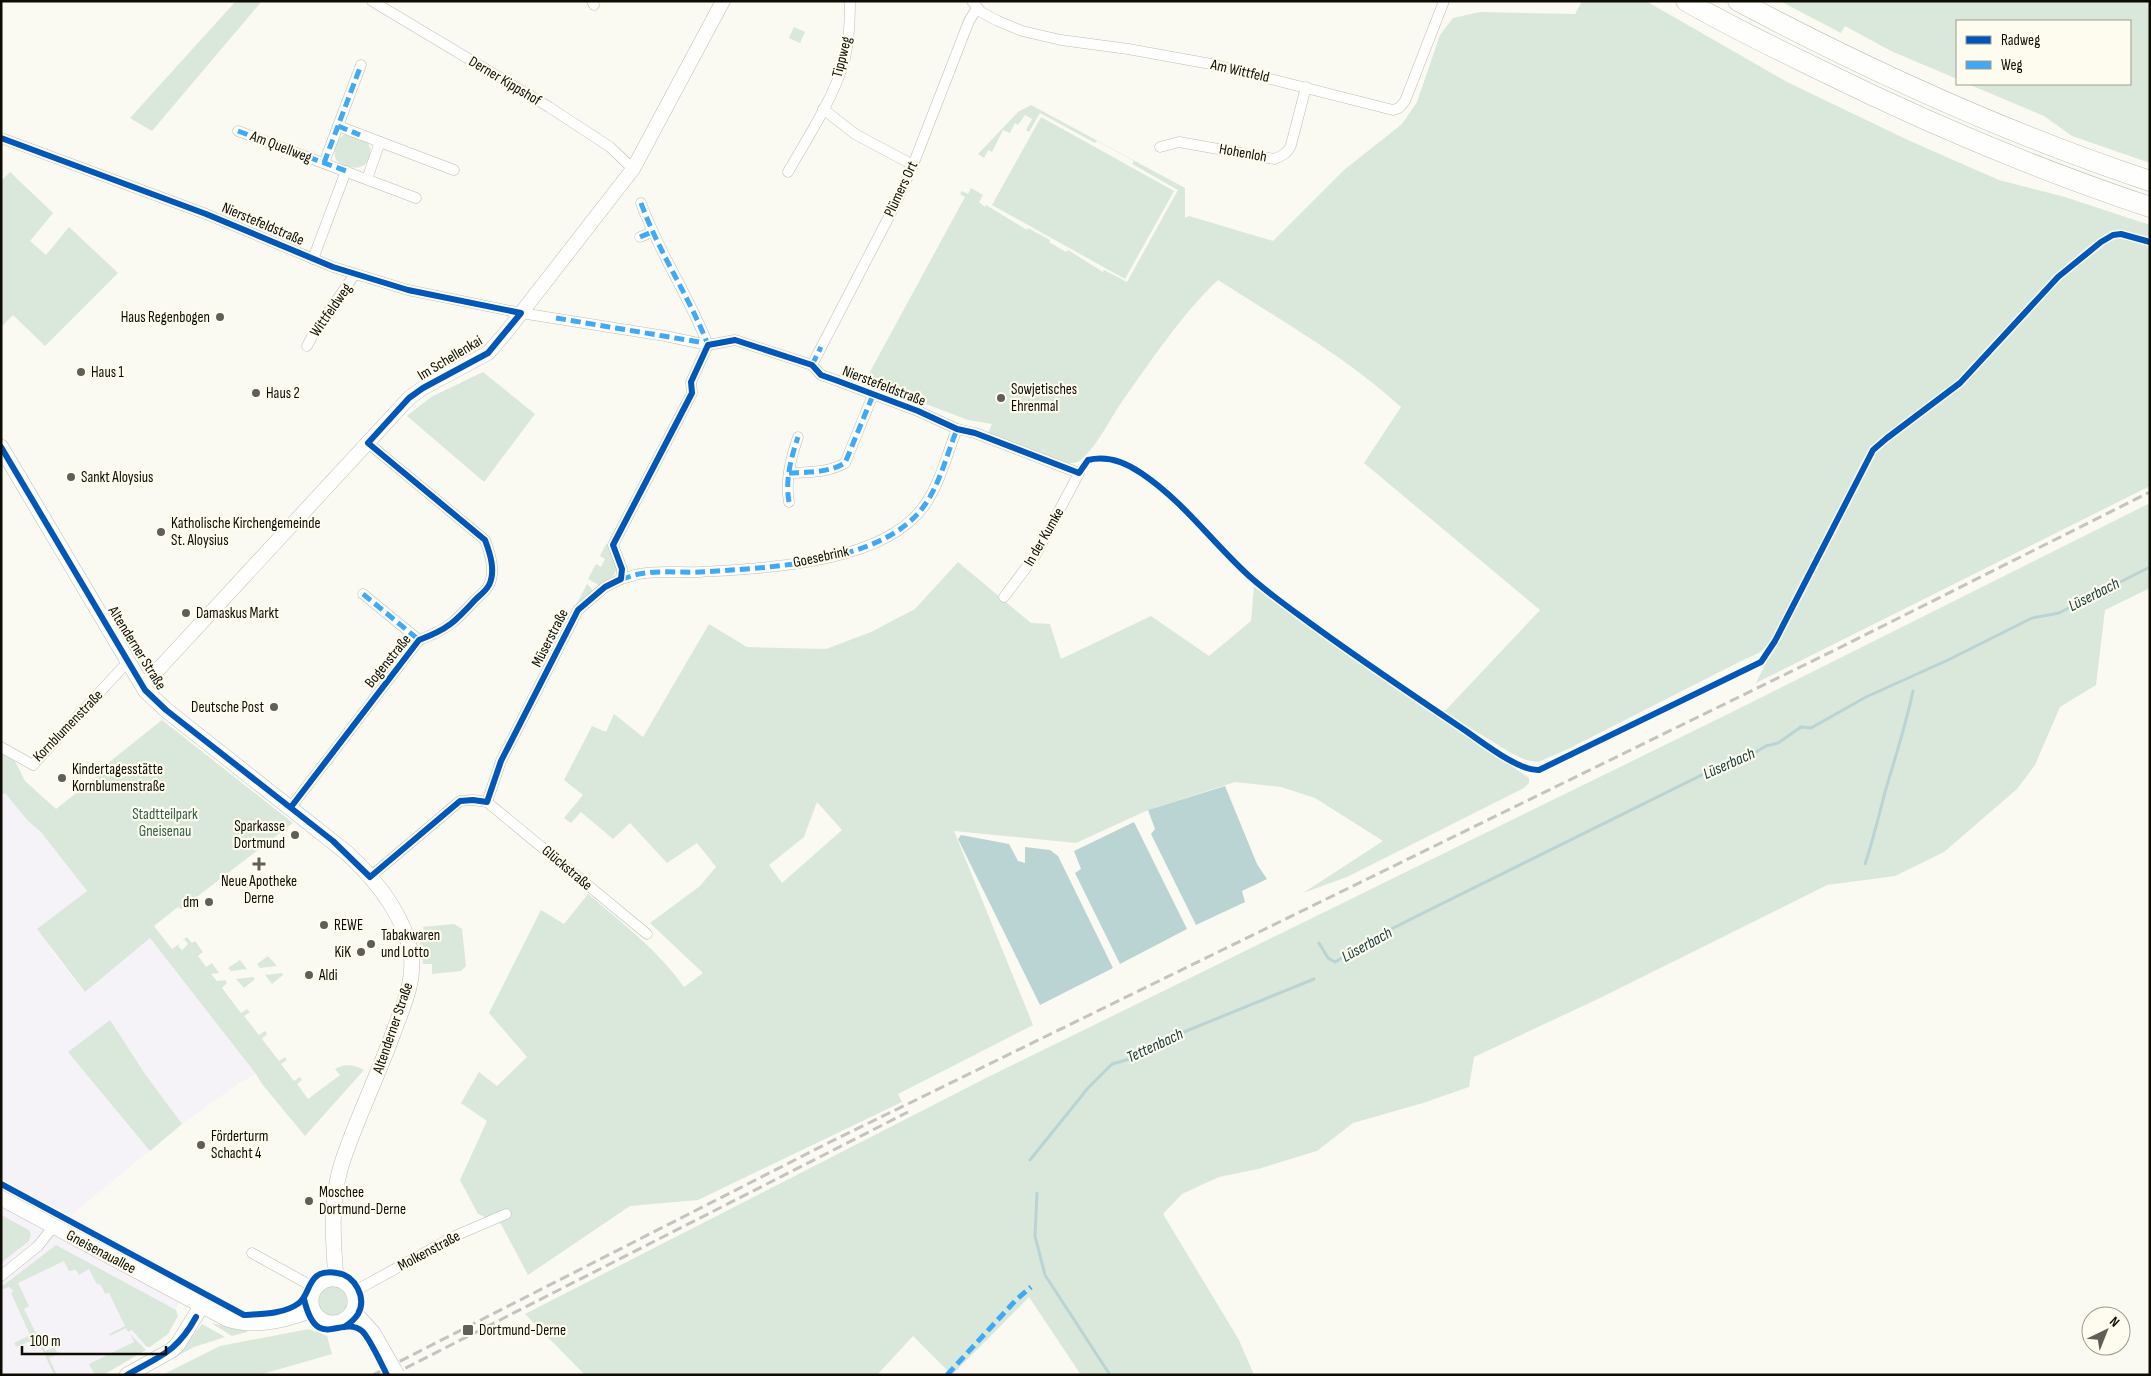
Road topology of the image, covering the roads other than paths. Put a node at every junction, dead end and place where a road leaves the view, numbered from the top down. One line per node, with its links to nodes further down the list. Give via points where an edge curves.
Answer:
1 (723, 1): 18 (street, Im Schellenkai)
2 (850, 1): 10 (street, Tippweg, via 844,62)
3 (1444, 1): 9 (street, Am Wittfeld, via 1405,101 1399,108 1392,110)
4 (1686, 1): 26 (highway, via 1772,47 1922,118 2017,158)
5 (1738, 1): 23 (highway, via 1921,90)
6 (380, 3): 18 (street, Derner Kippshof, via 582,128 610,147)
7 (975, 5): 9 (street, Am Wittfeld, via 998,22 1022,31 1211,64); 17 (street, Plümers Ort)
8 (361, 64): 11 (street, Am Quellweg)
9 (1306, 87): 15 (street, Hohenloh, via 1289,150 1274,159 1179,142)
10 (823, 110): 17 (street, via 855,134); 21 (street, Tippweg)
11 (338, 126): 14 (street); 16 (street, Am Quellweg)
12 (238, 130): 16 (street, Am Quellweg)
13 (1, 138): 29 (street, Nierstefeldstraße, via 206,214)
14 (380, 142): 19 (street); 22 (street)
15 (1160, 147)
16 (324, 163): 20 (street, Am Quellweg)
17 (913, 165): 34 (street, Plümers Ort)
18 (633, 169): 31 (street, Im Schellenkai)
19 (454, 170)
20 (346, 171): 22 (street, Am Quellweg); 29 (street)
21 (788, 172)
22 (367, 179): 24 (street, Am Quellweg)
23 (2150, 181)
24 (416, 198)
25 (641, 203): 27 (street)
26 (2150, 207)
27 (652, 232): 28 (street); 32 (street)
28 (640, 237)
29 (313, 260): 30 (street, Nierstefeldstraße)
30 (355, 274): 31 (street, Nierstefeldstraße, via 408,290); 33 (street, Wittfeldweg)
31 (521, 313): 32 (street, Nierstefeldstraße); 38 (street, Im Schellenkai, via 488,353 409,398)
32 (708, 345): 34 (street, Nierstefeldstraße, via 735,340); 43 (street, via 691,382 692,394 613,545 622,569)
33 (307, 346)
34 (812, 365): 35 (street, Nierstefeldstraße, via 821,375)
35 (873, 395): 36 (street, Nierstefeldstraße); 40 (street, via 845,463 838,468)
36 (957, 429): 41 (street, Nierstefeldstraße); 43 (street, Goesebrink, via 924,507 911,522 889,537 852,551 803,563 640,574)
37 (798, 437): 40 (street)
38 (368, 443): 46 (street, Bogenstraße, via 484,540 491,557 488,585 455,622 443,631); 48 (street, Im Schellenkai)
39 (1, 446): 47 (main road, Altenderner Straße)
40 (789, 473): 42 (street, via 787,489)
41 (1080, 473): 45 (street, In der Kumke, via 1035,556)
42 (790, 502)
43 (621, 580): 50 (street, Müserstraße, via 605,587 578,610 501,762)
44 (363, 594): 46 (street)
45 (1004, 598)
46 (418, 640): 51 (street, Bogenstraße)
47 (130, 664): 48 (main road, Altenderner Straße); 49 (street, Kornblumenstraße, via 122,668 33,765)
48 (142, 686): 51 (main road, Altenderner Straße, via 166,710)
49 (1, 747)
50 (487, 802): 52 (street, via 460,801); 53 (street, Glückstraße)
51 (290, 808): 52 (main road, Altenderner Straße, via 340,846)
52 (370, 877): 59 (main road, Altenderner Straße, via 402,928 411,954 411,972 409,990 341,1166 334,1205)
53 (646, 934)
54 (1, 1198): 56 (main road, Gneisenauallee)
55 (506, 1214): 61 (street, Molkenstraße, via 455,1236)
56 (54, 1226): 58 (street, via 38,1246); 62 (main road, Gneisenauallee)
57 (252, 1253): 60 (street)
58 (1, 1276)
59 (336, 1279): 60 (main road, via 324,1280); 61 (main road, via 346,1283)
60 (315, 1288): 63 (main road, via 310,1300)
61 (353, 1292): 64 (main road)
62 (202, 1305): 63 (main road, Gneisenauallee, via 227,1319 250,1324); 65 (main road, via 190,1328 172,1350)
63 (312, 1310): 64 (main road, via 320,1320 332,1324 341,1322)
64 (353, 1311): 66 (main road, bridge, via 373,1332)
65 (127, 1375)
66 (397, 1375)

